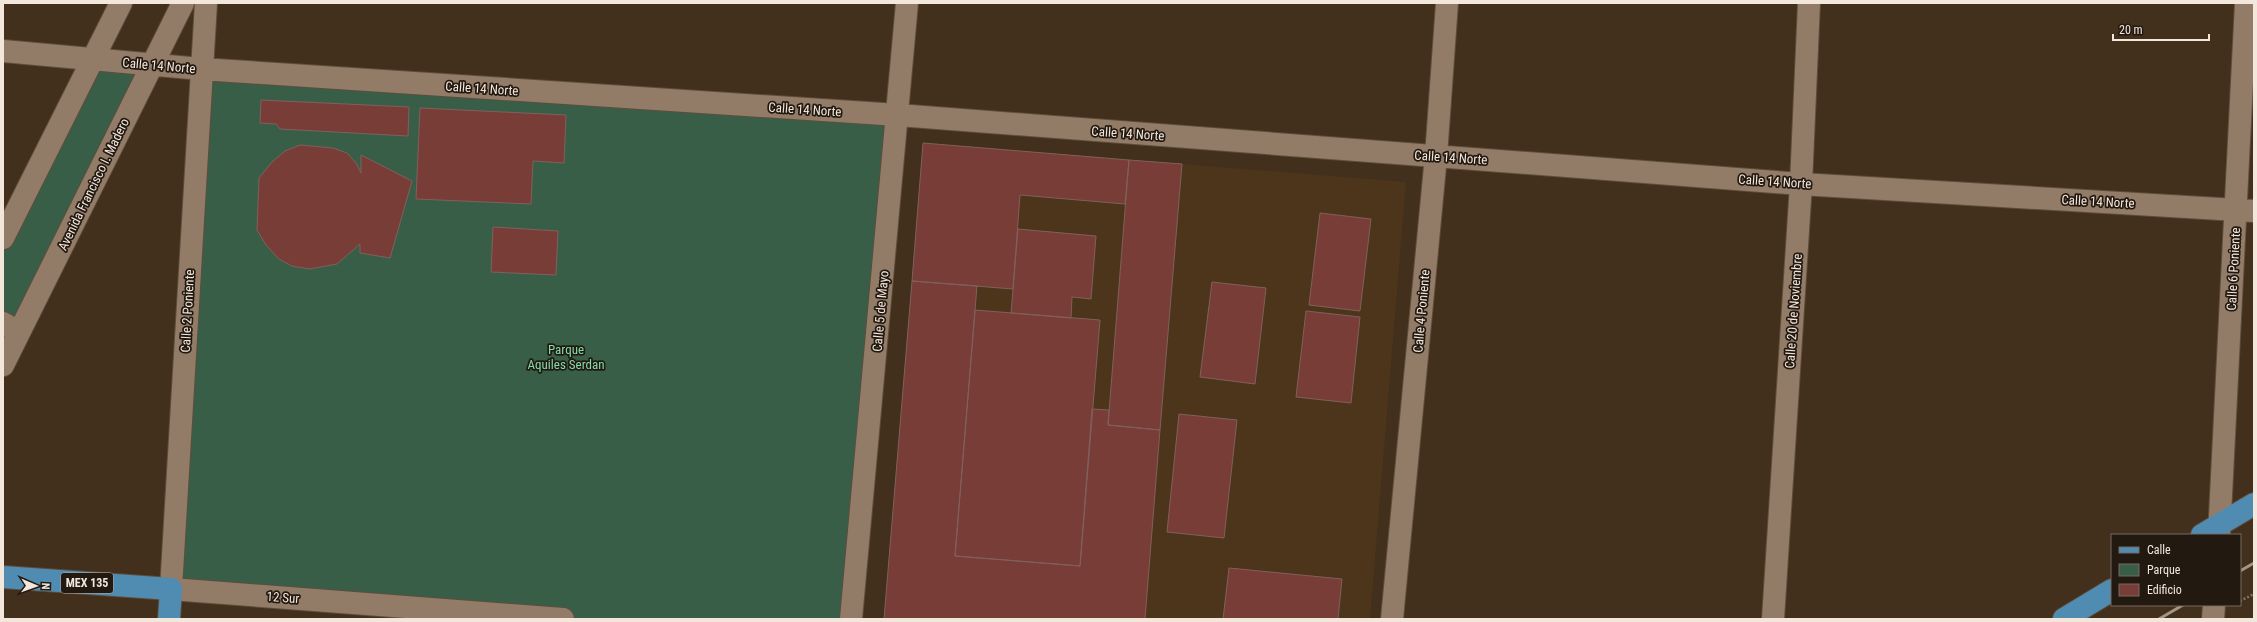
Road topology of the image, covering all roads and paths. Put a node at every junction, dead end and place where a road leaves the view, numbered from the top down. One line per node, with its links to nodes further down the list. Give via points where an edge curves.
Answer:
1 (122, 3): 9 (street)
2 (184, 3): 10 (street, Avenida Francisco I. Madero)
3 (206, 3): 11 (street, Calle 2 Poniente)
4 (907, 3): 12 (street, Calle 5 de Mayo)
5 (1447, 3): 13 (street, Calle 4 Poniente)
6 (1809, 3): 14 (street, Calle 20 de Noviembre)
7 (2246, 3): 15 (street, Calle 6 Poniente)
8 (3, 51): 9 (street, Calle 14 Norte)
9 (92, 59): 10 (street, Calle 14 Norte); 16 (street)
10 (152, 65): 11 (street, Calle 14 Norte); 17 (street, Avenida Francisco I. Madero)
11 (201, 69): 12 (street, Calle 14 Norte); 22 (street, Calle 2 Poniente)
12 (898, 115): 13 (street, Calle 14 Norte); 29 (street, Calle 5 de Mayo)
13 (1436, 156): 14 (street, Calle 14 Norte); 30 (street, Calle 4 Poniente)
14 (1801, 184): 15 (street, Calle 14 Norte); 31 (street, Calle 20 de Noviembre)
15 (2245, 211): 20 (street, Calle 6 Poniente)
16 (3, 238)
17 (11, 328): 18 (street, Avenida Francisco I. Madero)
18 (3, 364)
19 (2254, 504): 20 (main road)
20 (2214, 531)
21 (3, 578): 22 (main road, 12 Sur / MEX 135)
22 (171, 589): 27 (main road, Calle 2 Poniente); 28 (street, 12 Sur)
23 (2111, 591): 32 (main road)
24 (2254, 594): 25 (path)
25 (2241, 600)
26 (2214, 606): 33 (street)
27 (169, 619)
28 (563, 619)
29 (851, 619)
30 (1392, 619)
31 (1773, 619)
32 (2064, 619)
33 (2213, 619)

